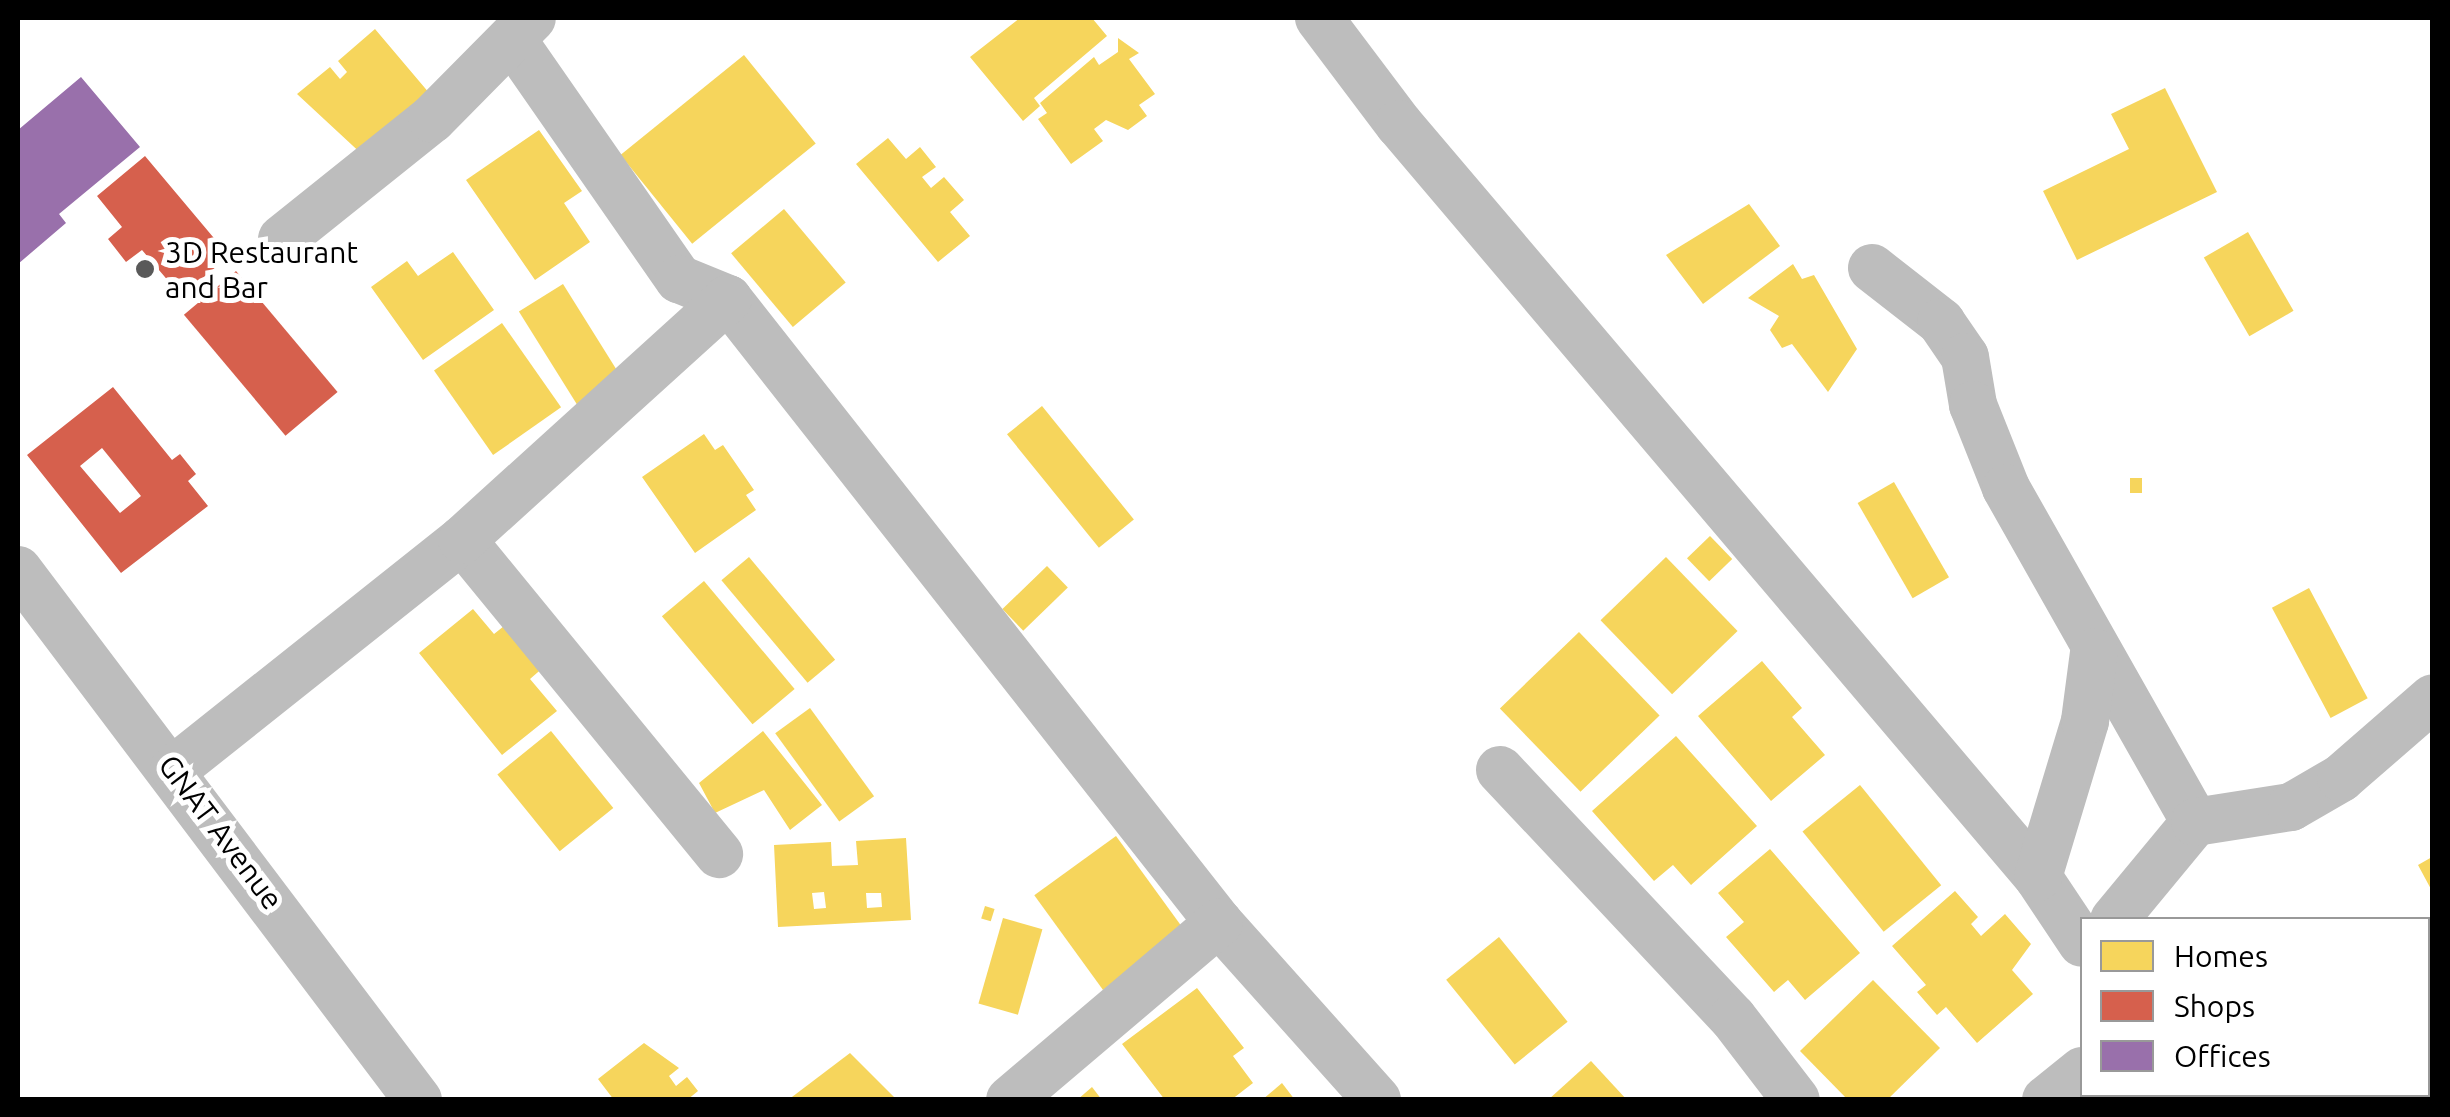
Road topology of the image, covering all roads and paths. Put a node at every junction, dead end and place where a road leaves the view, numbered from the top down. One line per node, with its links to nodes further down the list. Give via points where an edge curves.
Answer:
1 (1320, 18): 14 (street, via 1398,124)
2 (523, 30): 3 (street); 5 (street, via 679,279)
3 (282, 239)
4 (1872, 268): 8 (street, via 1941,322 1965,356 1973,404 2006,488)
5 (728, 299): 6 (street); 16 (street)
6 (462, 540): 10 (street); 13 (street)
7 (18, 570): 10 (street, GNAT Avenue)
8 (2094, 653): 12 (street); 14 (street, via 2085,721)
9 (2432, 699): 12 (street, via 2341,778 2292,807)
10 (174, 769): 19 (street, GNAT Avenue)
11 (1500, 770): 22 (street, via 1733,1018)
12 (2195, 822): 15 (street)
13 (719, 854)
14 (2038, 876): 17 (street)
15 (2116, 917)
16 (1218, 923): 20 (street); 21 (street)
17 (2080, 939)
18 (2080, 1072): 23 (street)
19 (418, 1100)
20 (1010, 1100)
21 (1377, 1100)
22 (1796, 1100)
23 (2046, 1100)

